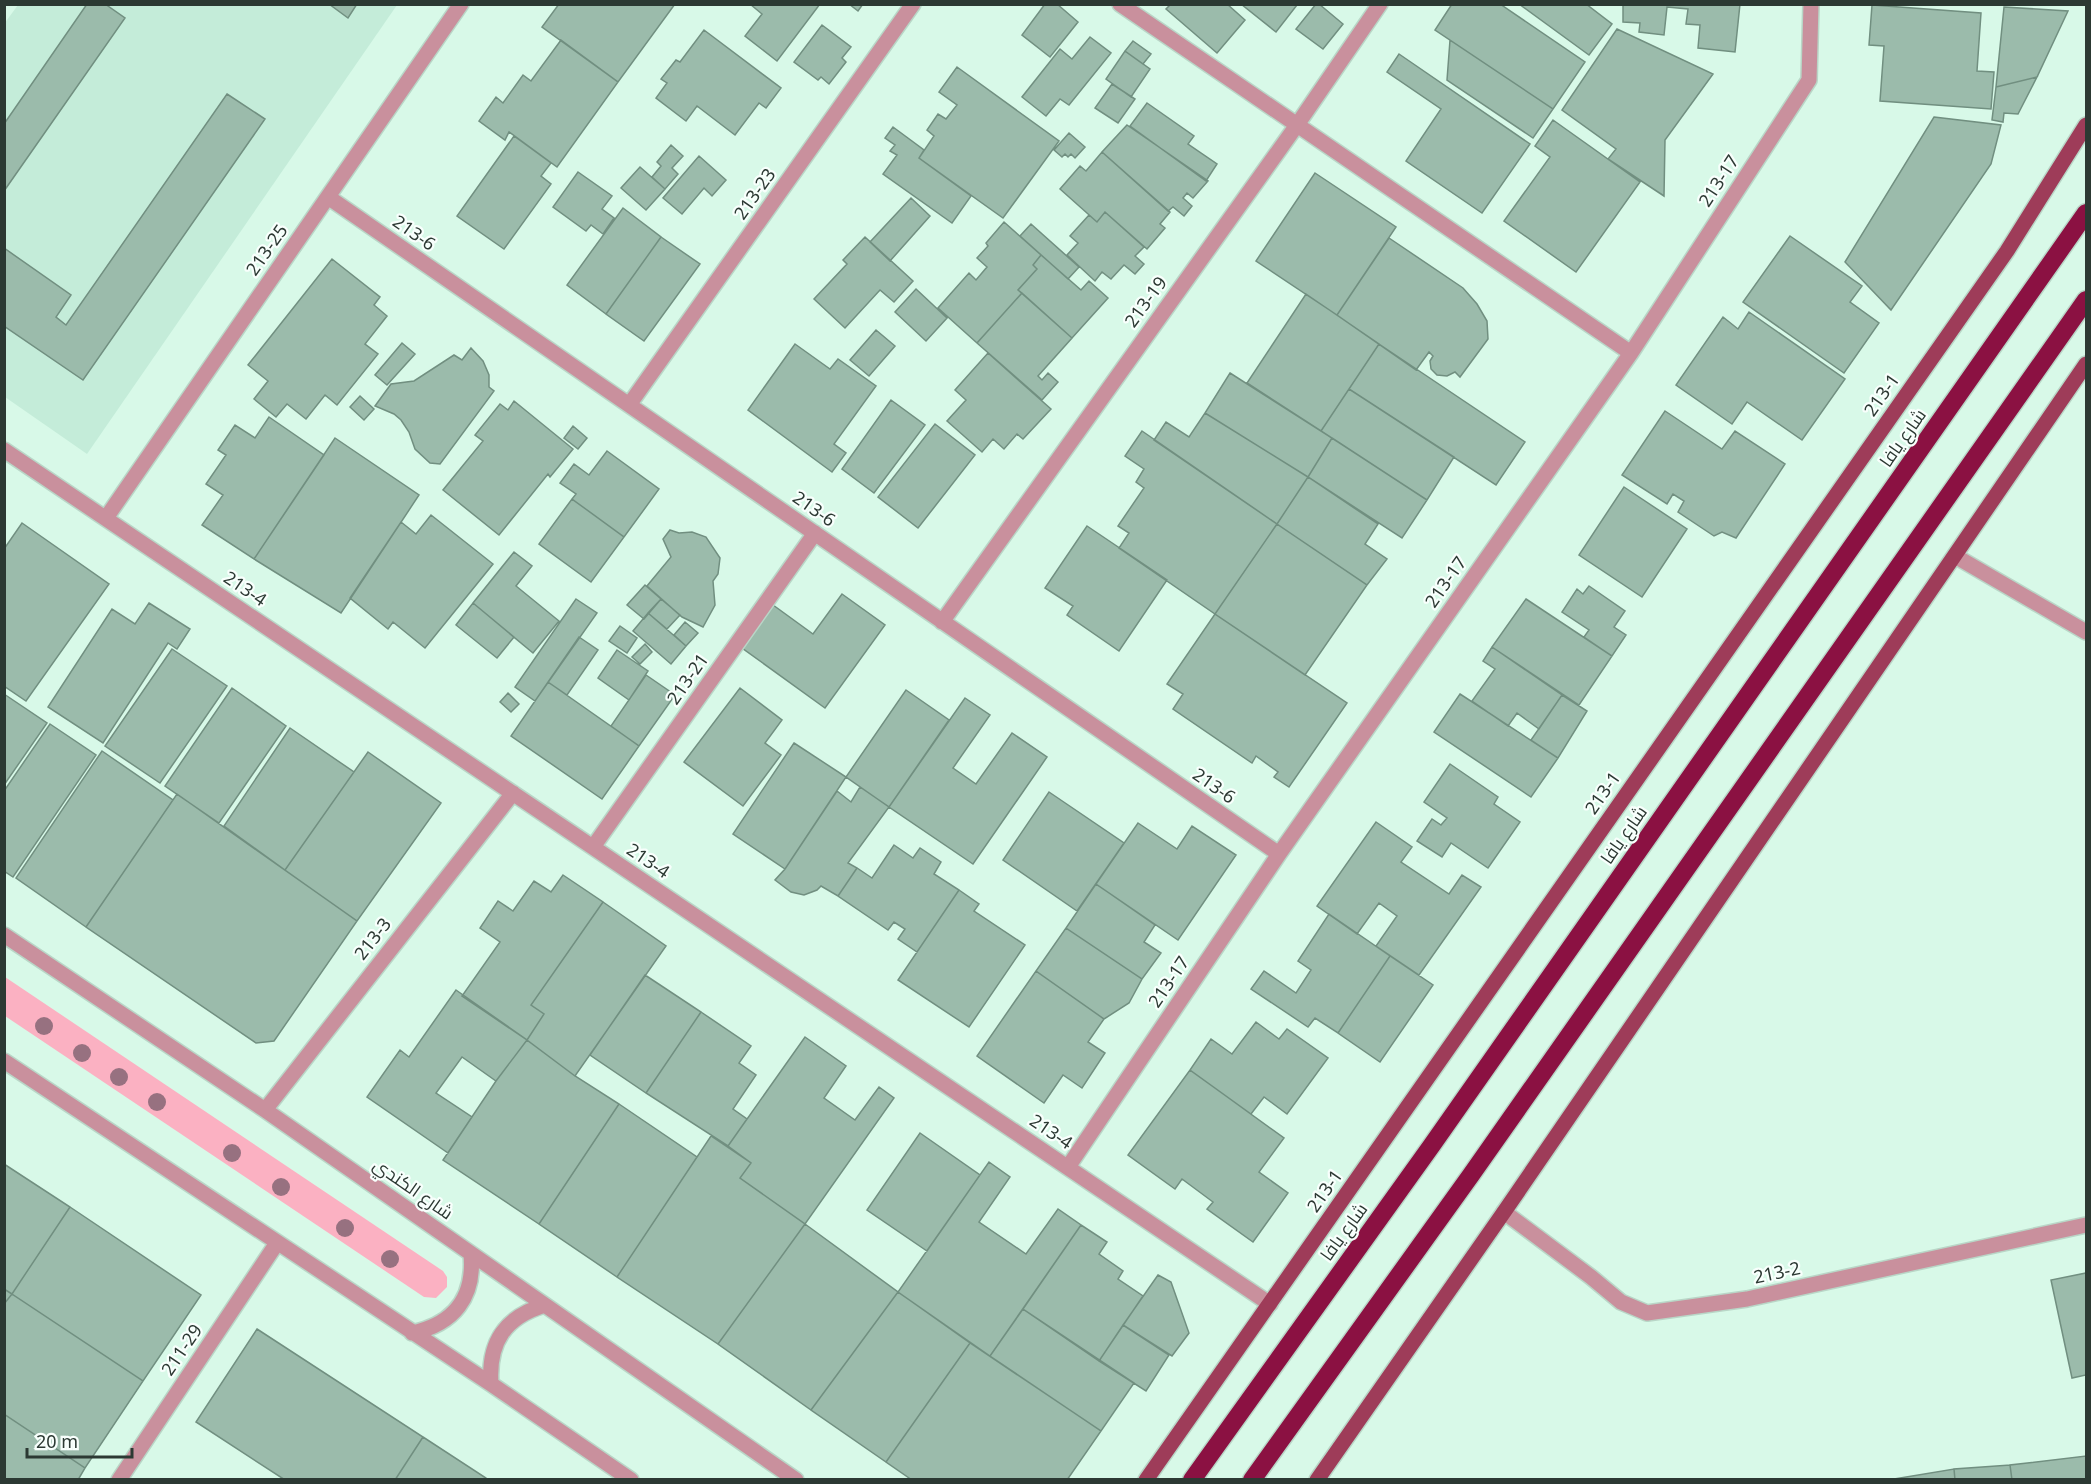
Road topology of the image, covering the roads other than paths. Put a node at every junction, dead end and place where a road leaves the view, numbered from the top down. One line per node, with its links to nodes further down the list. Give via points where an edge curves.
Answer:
1 (461, 4): 8 (street, 213-25)
2 (913, 4): 13 (street, 213-23)
3 (1120, 4): 7 (street)
4 (1380, 4): 7 (street, 213-19)
5 (1811, 4): 11 (street, 213-17, via 1809,80)
6 (2086, 125): 31 (main road, 213-1, via 2007,251)
7 (1297, 126): 11 (street); 18 (street, 213-19)
8 (328, 197): 13 (street, 213-6); 15 (street, 213-25)
9 (2086, 213): 40 (highway, شارع يافا, via 1432,1145)
10 (2086, 300): 41 (highway, via 1471,1175)
11 (1630, 352): 22 (street, 213-17)
12 (2086, 364): 17 (main road)
13 (629, 405): 16 (street, 213-6)
14 (4, 450): 15 (street, 213-4)
15 (106, 518): 20 (street, 213-4)
16 (814, 533): 18 (street, 213-6); 21 (street, 213-21)
17 (1955, 556): 19 (street); 27 (main road)
18 (942, 621): 22 (street, 213-6)
19 (2086, 633)
20 (513, 793): 21 (street, 213-4); 25 (street, 213-3)
21 (592, 847): 26 (street, 213-4)
22 (1279, 854): 26 (street, 213-17)
23 (4, 935): 25 (street, شارع الكندي)
24 (4, 1061): 29 (street)
25 (265, 1110): 30 (street, شارع الكندي)
26 (1068, 1167): 31 (street, 213-4)
27 (1504, 1212): 28 (street, 213-2, via 1621,1302 1647,1313 1747,1299); 42 (main road)
28 (2086, 1225)
29 (277, 1243): 33 (street); 36 (street, 211-29)
30 (471, 1254): 32 (street, شارع الكندي); 33 (street, via 470,1285 463,1300 441,1323)
31 (1270, 1304): 39 (main road, 213-1)
32 (545, 1305): 34 (street, via 528,1310 501,1333 490,1367); 38 (street, شارع الكندي)
33 (412, 1333): 34 (street)
34 (491, 1384): 35 (street)
35 (608, 1473): 37 (street)
36 (120, 1479)
37 (631, 1479)
38 (796, 1479)
39 (1146, 1479)
40 (1192, 1479)
41 (1252, 1479)
42 (1317, 1479)

